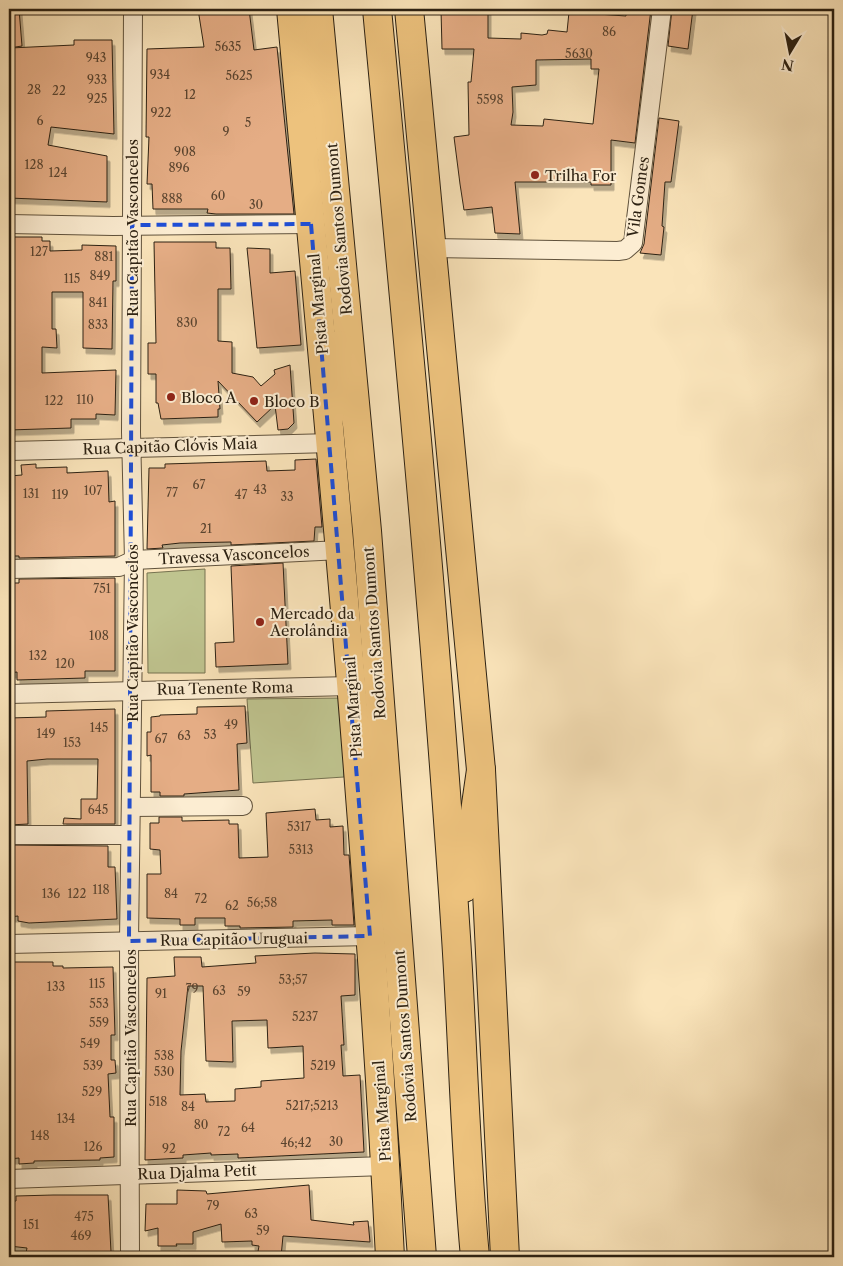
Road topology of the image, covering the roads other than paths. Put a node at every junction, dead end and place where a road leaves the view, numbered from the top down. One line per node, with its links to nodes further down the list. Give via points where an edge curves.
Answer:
1 (133, 9): 9 (street, Rua Capitão Vasconcelos)
2 (291, 9): 8 (main road, Pista Marginal)
3 (318, 9): 11 (main road, Rodovia Santos Dumont)
4 (377, 9): 27 (main road, via 421,474)
5 (409, 9): 10 (main road)
6 (662, 9): 10 (street, Vila Gomes, via 633,243 618,251)
7 (9, 224): 9 (street)
8 (311, 224): 9 (street); 12 (main road, Pista Marginal)
9 (132, 225): 13 (street, Rua Capitão Vasconcelos)
10 (432, 248): 21 (main road)
11 (345, 294): 12 (main road); 33 (main road, Rodovia Santos Dumont)
12 (331, 431): 13 (street, Rua Capitão Clóvis Maia); 15 (main road, Pista Marginal)
13 (131, 447): 14 (street, Rua Capitão Clóvis Maia); 16 (street, Rua Capitão Vasconcelos)
14 (9, 451)
15 (341, 550): 16 (street, Travessa Vasconcelos); 18 (main road, Pista Marginal)
16 (134, 560): 17 (street, Travessa Vasconcelos, via 119,567); 19 (street, Rua Capitão Vasconcelos)
17 (9, 569)
18 (352, 686): 19 (street, Rua Tenente Roma); 26 (main road, Pista Marginal)
19 (132, 690): 20 (street, Rua Tenente Roma); 23 (street, Rua Capitão Vasconcelos)
20 (9, 694)
21 (480, 770): 27 (main road); 39 (main road)
22 (243, 806): 23 (street)
23 (131, 807): 24 (street, Rua Capitão Vasconcelos)
24 (130, 835): 25 (street); 28 (street, Rua Capitão Vasconcelos)
25 (13, 836)
26 (370, 936): 28 (street, Rua Capitão Uruguai); 30 (main road, Pista Marginal)
27 (456, 939): 38 (main road, via 466,1162)
28 (129, 942): 29 (street, Rua Capitão Uruguai); 31 (street, Rua Capitão Vasconcelos)
29 (9, 944)
30 (385, 1166): 31 (street, Rua Djalma Petit); 35 (main road, Pista Marginal)
31 (131, 1174): 32 (street, Rua Djalma Petit); 34 (street, Rua Capitão Vasconcelos)
32 (9, 1179)
33 (419, 1212): 36 (main road); 37 (main road, Rodovia Santos Dumont)
34 (130, 1257)
35 (390, 1257)
36 (410, 1257)
37 (422, 1257)
38 (475, 1257)
39 (505, 1257)

